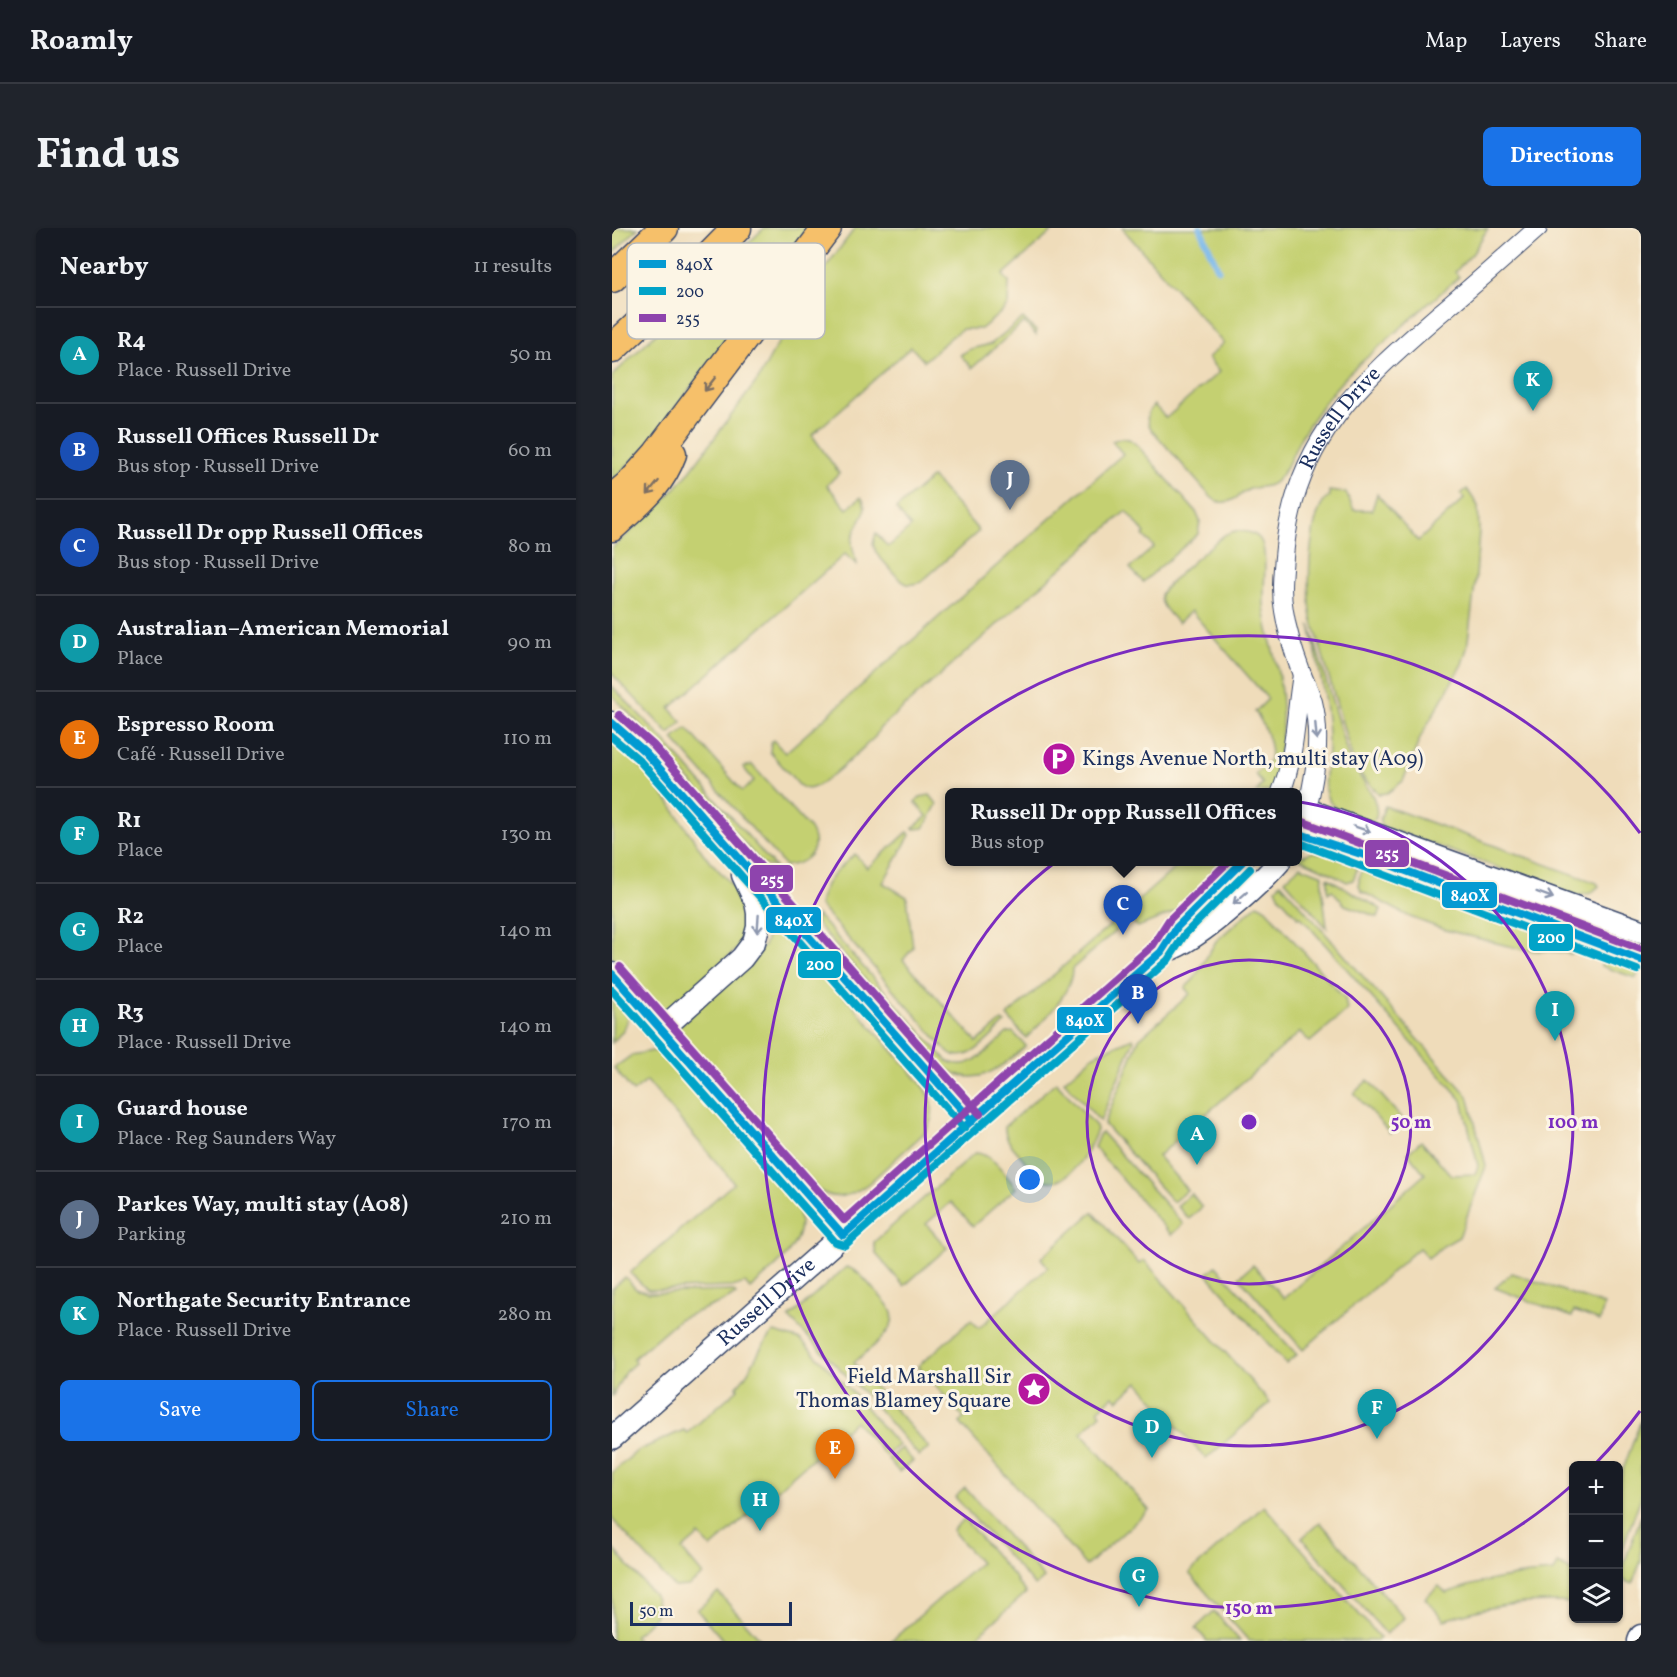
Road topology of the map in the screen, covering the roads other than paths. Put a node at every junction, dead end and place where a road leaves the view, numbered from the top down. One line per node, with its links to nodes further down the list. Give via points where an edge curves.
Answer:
1 (664, 228): 5 (main road)
2 (737, 228): 6 (main road)
3 (827, 228): 7 (main road, one-way to 7)
4 (1538, 228): 16 (street, Russell Drive, via 1365,381 1338,412 1305,467 1294,496 1282,580 1284,612)
5 (648, 243)
6 (722, 243)
7 (816, 243)
8 (627, 264): 9 (main road)
9 (612, 278)
10 (627, 335): 12 (main road)
11 (743, 339): 13 (main road, one-way to 13)
12 (612, 349)
13 (685, 416): 14 (main road, via 644,469); 15 (main road, one-way to 15, via 660,481)
14 (612, 499)
15 (612, 527)
16 (1302, 675): 18 (street, Russell Drive, via 1291,760); 19 (street, Russell Drive, one-way to 19, via 1308,684 1317,735 1315,773)
17 (612, 723): 21 (street, via 645,752)
18 (1282, 788)
19 (1302, 810): 24 (street, one-way to 24)
20 (1302, 834): 26 (street)
21 (731, 850): 30 (street, one-way to 30, via 756,903 759,927 754,942 742,958); 31 (street)
22 (1238, 866): 27 (street, Russell Drive, via 1175,927)
23 (1273, 866): 27 (street, Russell Drive, one-way to 27, via 1200,932 1173,950)
24 (1600, 915): 25 (street); 26 (street)
25 (1641, 931)
26 (1592, 940): 28 (street)
27 (1161, 952): 31 (street, Russell Drive)
28 (1641, 960)
29 (612, 974): 30 (street)
30 (661, 1030): 32 (street)
31 (972, 1121): 32 (street, Russell Drive)
32 (843, 1234): 33 (street, Russell Drive)
33 (612, 1438)
34 (1641, 1636): 35 (street)
35 (1639, 1641)

